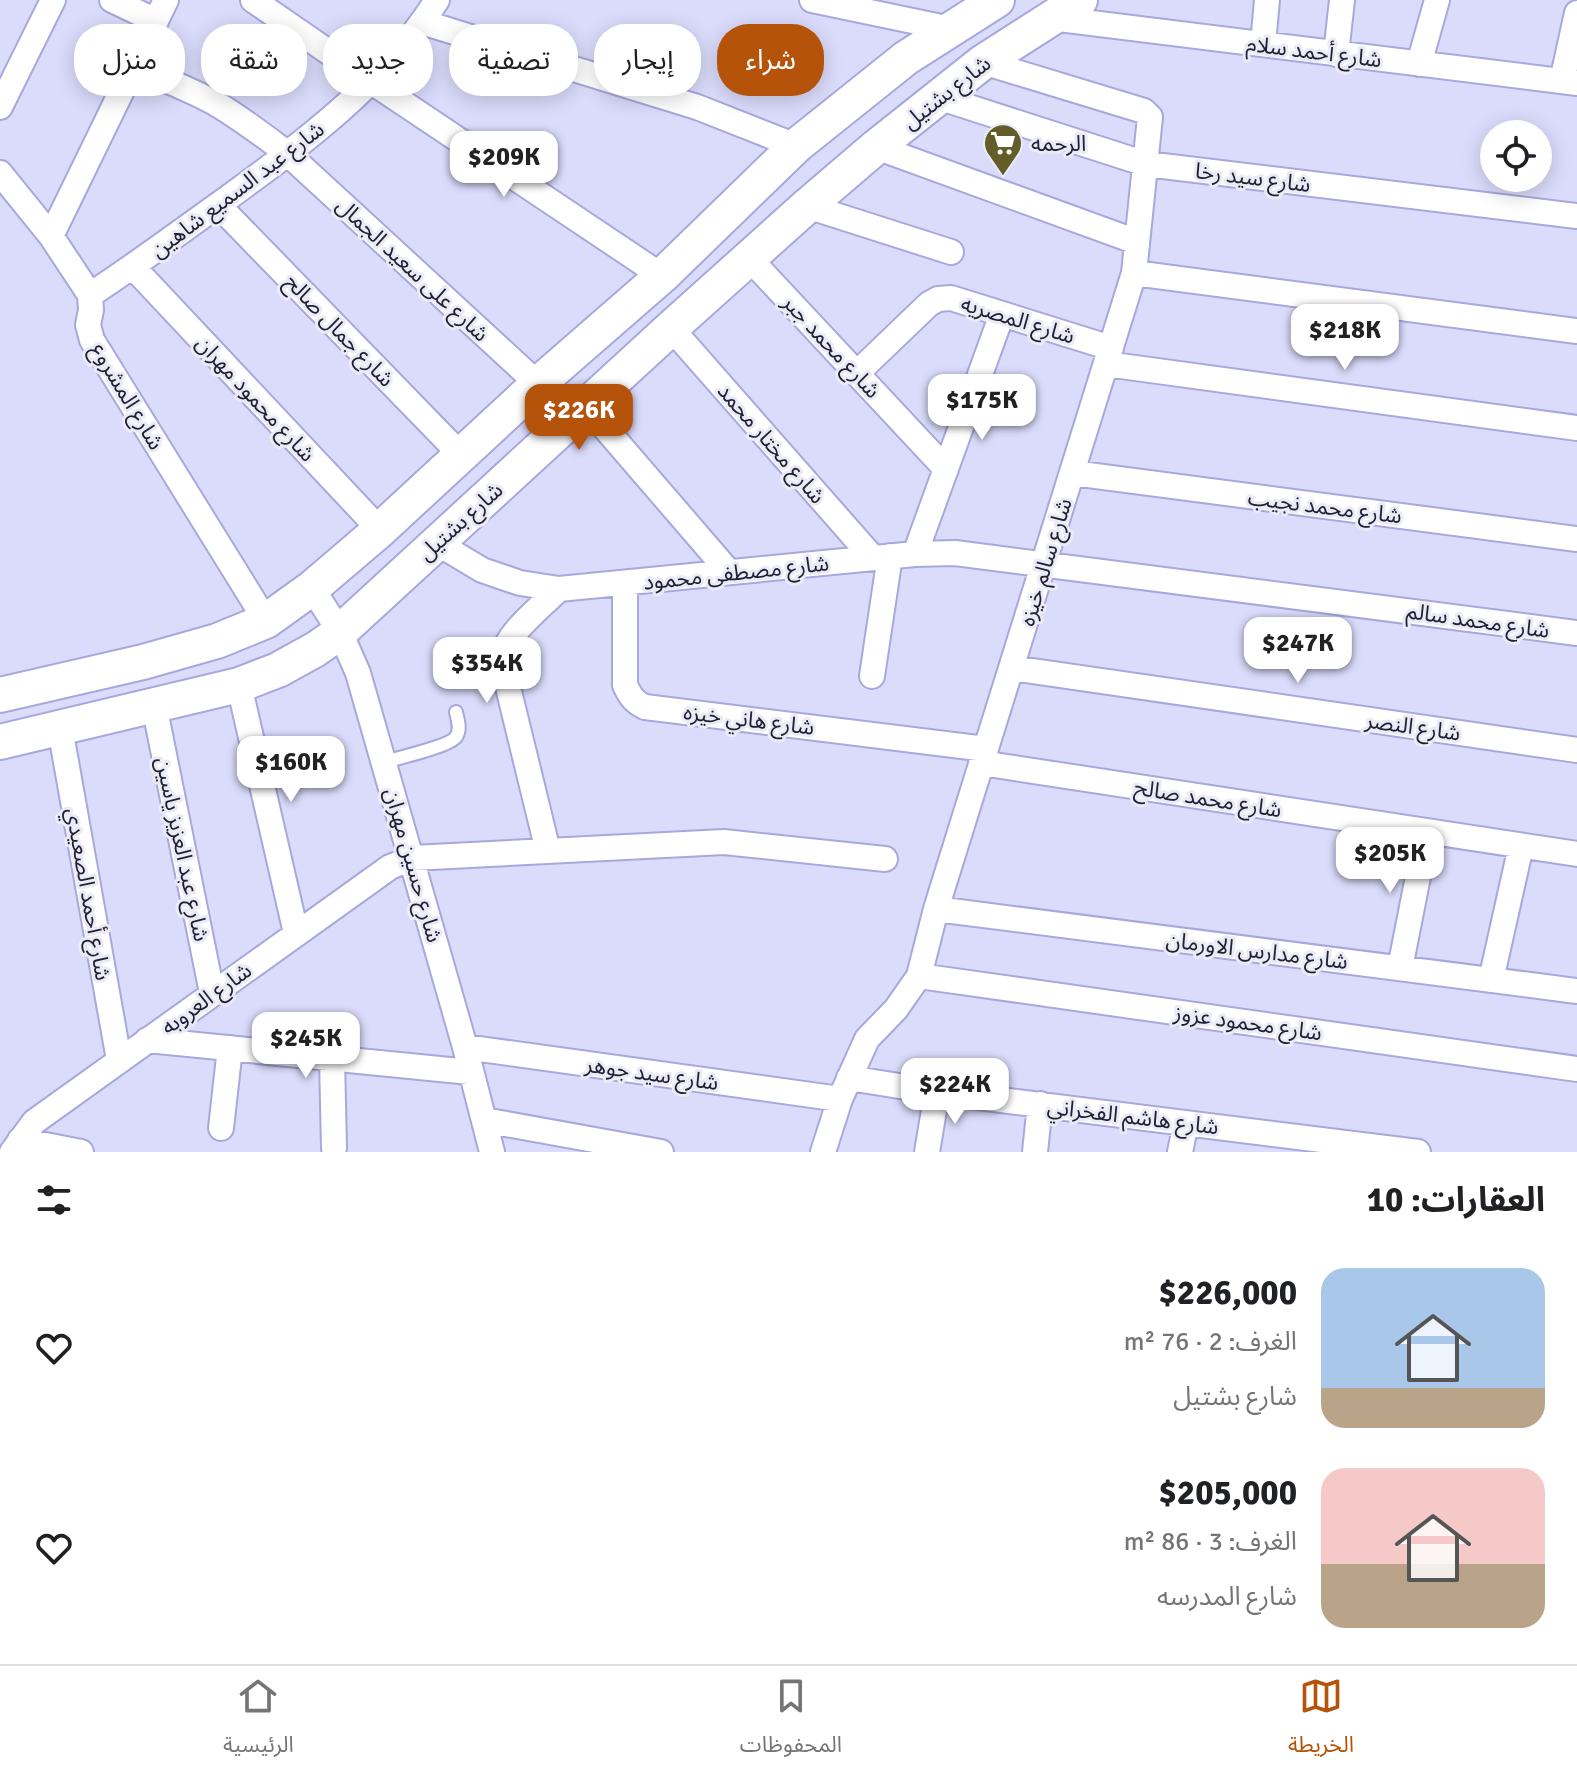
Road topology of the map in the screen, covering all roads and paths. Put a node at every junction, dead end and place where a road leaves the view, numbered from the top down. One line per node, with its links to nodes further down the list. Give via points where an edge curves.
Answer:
1 (53, 0): 27 (street)
2 (112, 0): 11 (street)
3 (253, 0): 17 (street)
4 (812, 0): 15 (street)
5 (997, 0): 15 (street, شارع بشتيل)
6 (1080, 0): 13 (street, شارع بشتيل)
7 (1267, 0): 16 (street)
8 (1342, 0): 18 (street)
9 (1437, 0): 20 (street)
10 (429, 7): 14 (street, شارع عبد السميع شاهين); 28 (street)
11 (161, 10)
12 (1577, 13): 21 (street)
13 (1051, 18): 16 (street, شارع أحمد سلام); 19 (street, شارع بشتيل)
14 (416, 24)
15 (951, 29): 28 (street, شارع بشتيل)
16 (1263, 44): 18 (street, شارع أحمد سلام)
17 (323, 48)
18 (1336, 54): 20 (street, شارع أحمد سلام)
19 (983, 62): 26 (street, شارع بشتيل); 31 (street, شارع سالم خيزه, via 1147,113)
20 (1419, 64): 21 (street, شارع أحمد سلام)
21 (1569, 82)
22 (185, 88): 30 (street, شارع على سعيد الجمال)
23 (120, 96): 36 (street)
24 (356, 96): 30 (street, شارع عبد السميع شاهين)
25 (393, 96): 42 (street)
26 (938, 97): 29 (street, شارع بشتيل); 31 (street, شارع سيد رخا)
27 (0, 107)
28 (796, 146): 42 (street, شارع بشتيل)
29 (876, 147): 34 (street, شارع بشتيل); 37 (street)
30 (288, 154): 33 (street, شارع عبد السميع شاهين); 49 (street, شارع على سعيد الجمال)
31 (1146, 164): 35 (street, شارع سيد رخا); 37 (street, شارع سالم خيزه)
32 (4, 190): 36 (street)
33 (218, 205): 40 (street, شارع عبد السميع شاهين); 52 (street, شارع جمال صالح)
34 (807, 206): 38 (street); 39 (street, شارع بشتيل)
35 (1577, 216)
36 (51, 236): 43 (street)
37 (1137, 242): 41 (street, شارع سالم خيزه)
38 (951, 252)
39 (749, 258): 45 (street, شارع بشتيل); 48 (street, شارع محمد جبر)
40 (133, 267): 43 (street, شارع عبد السميع شاهين); 55 (street, شارع محمود مهران)
41 (1134, 273): 46 (street); 47 (street, شارع سالم خيزه)
42 (662, 276): 49 (street, شارع بشتيل)
43 (90, 295): 65 (street, شارع المشروع, via 92,340)
44 (1002, 314): 47 (street, شارع المصريه); 48 (street, شارع المصريه, via 938,299); 53 (street)
45 (671, 328): 50 (street, شارع بشتيل); 59 (street, شارع مختار محمد)
46 (1577, 331)
47 (1108, 356): 51 (street, شارع المصريه); 54 (street, شارع سالم خيزه)
48 (857, 373): 53 (street, شارع محمد جبر)
49 (538, 384): 52 (street, شارع بشتيل)
50 (586, 406): 57 (street, شارع بشتيل); 61 (street)
51 (1577, 428)
52 (461, 455): 55 (street, شارع بشتيل)
53 (946, 469): 58 (street)
54 (1073, 473): 56 (street, شارع محمد نجيب); 60 (street, شارع سالم خيزه)
55 (380, 530): 63 (street, شارع بشتيل)
56 (1577, 539)
57 (437, 543): 64 (street, شارع مصطفى محمود, via 482,570); 66 (street, شارع بشتيل)
58 (915, 554): 59 (street, شارع مصطفى محمود); 60 (street, شارع مصطفى محمود)
59 (881, 557): 61 (street, شارع مصطفى محمود); 69 (street)
60 (1045, 563): 67 (street, شارع محمد سالم); 68 (street, شارع سالم خيزه)
61 (729, 572): 62 (street, شارع مصطفى محمود)
62 (625, 583): 64 (street, شارع مصطفى محمود); 77 (street, شارع هاني خيزه, via 625,685 638,704)
63 (312, 588): 65 (street, شارع بشتيل); 66 (street, شارع حسين مهران)
64 (559, 589): 81 (street, via 513,635 503,658)
65 (266, 621): 71 (street, شارع بشتيل, via 143,662)
66 (340, 632): 70 (street, شارع بشتيل, via 278,670); 78 (street, شارع حسين مهران)
67 (1577, 633)
68 (1012, 668): 76 (street, شارع النصر); 77 (street, شارع سالم خيزه)
69 (872, 676)
70 (239, 685): 72 (street, شارع بشتيل); 86 (street)
71 (0, 695)
72 (154, 705): 74 (street, شارع بشتيل); 91 (street, شارع عبد العزيز ياسين)
73 (456, 712): 78 (lane, via 458,734 450,743)
74 (60, 728): 75 (street, شارع بشتيل); 96 (street, شارع أحمد الصعيدي)
75 (0, 742)
76 (1577, 750)
77 (984, 756): 79 (street, شارع محمد صالح); 85 (street, شارع سالم خيزه)
78 (384, 762): 83 (street, شارع حسين مهران)
79 (1427, 831): 80 (street, شارع محمد صالح); 87 (street)
80 (1521, 846): 82 (street, شارع محمد صالح); 89 (street)
81 (548, 851): 83 (street); 84 (street, via 724,842)
82 (1577, 854)
83 (412, 858): 86 (street, شارع العروبه, via 390,867); 93 (street, شارع حسين مهران)
84 (885, 859)
85 (936, 909): 87 (street, شارع مدارس الاورمان); 88 (street, شارع سالم خيزه)
86 (296, 933): 91 (street, شارع العروبه)
87 (1400, 968): 89 (street, شارع مدارس الاورمان)
88 (919, 976): 97 (street, شارع محمود عزوز); 99 (street, شارع سالم خيزه, via 867,1039)
89 (1491, 980): 90 (street, شارع مدارس الاورمان)
90 (1577, 991)
91 (212, 993): 92 (street, شارع العروبه)
92 (147, 1040): 94 (street); 96 (street, شارع العروبه)
93 (465, 1047): 98 (street, شارع حسين مهران); 99 (street, شارع سيد جوهر)
94 (230, 1048): 95 (street); 104 (street)
95 (332, 1058): 98 (street); 107 (street)
96 (119, 1060): 106 (street, شارع العروبه, via 34,1122)
97 (1577, 1069)
98 (470, 1072): 102 (street, شارع حسين مهران)
99 (844, 1088): 100 (street, شارع هاشم الفخراني); 111 (street, شارع سالم خيزه)
100 (937, 1092): 101 (street, شارع هاشم الفخراني); 112 (street)
101 (1040, 1104): 103 (street, شارع هاشم الفخراني); 113 (street)
102 (484, 1120): 109 (street, شارع حسين مهران); 110 (street)
103 (1186, 1123): 105 (street, شارع هاشم الفخراني); 114 (street)
104 (221, 1128)
105 (1259, 1142): 115 (street, شارع هاشم الفخراني)
106 (16, 1146): 108 (street)
107 (334, 1148)
108 (81, 1152)
109 (492, 1152)
110 (661, 1152)
111 (823, 1152)
112 (927, 1152)
113 (1035, 1152)
114 (1180, 1152)
115 (1418, 1152)

